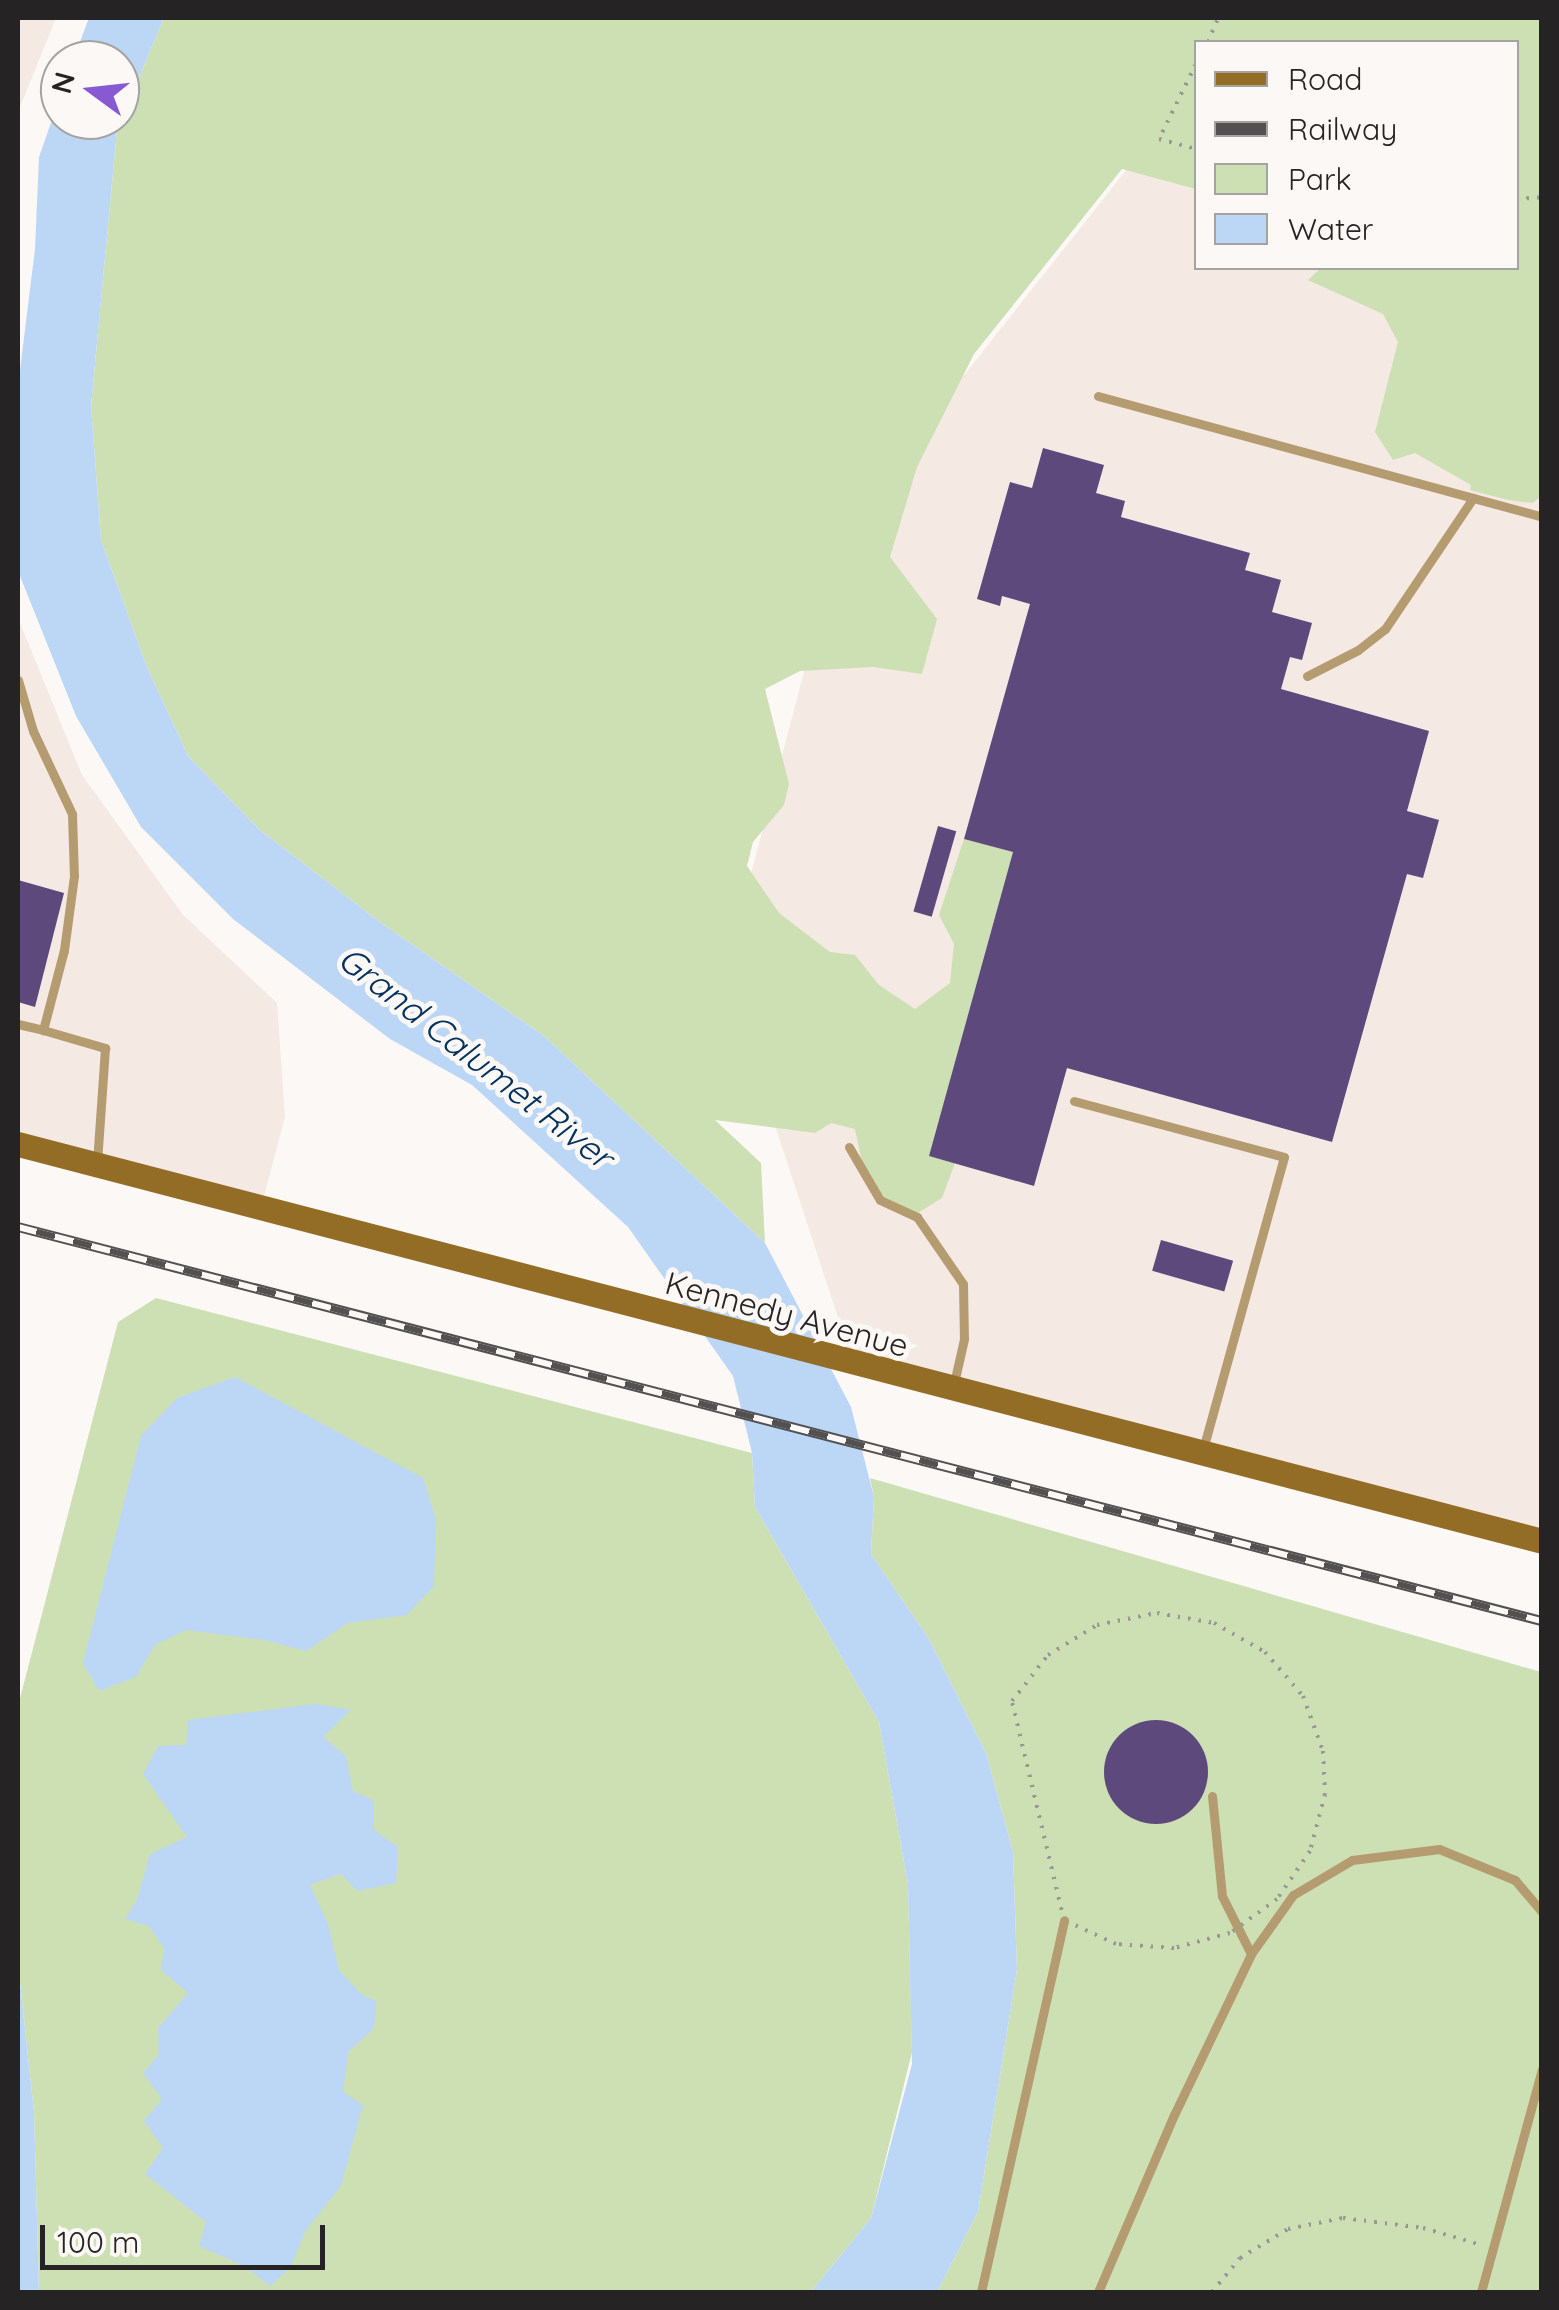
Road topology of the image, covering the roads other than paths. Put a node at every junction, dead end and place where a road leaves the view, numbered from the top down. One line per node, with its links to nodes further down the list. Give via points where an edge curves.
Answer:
1 (1098, 396): 2 (lane)
2 (1472, 498): 3 (lane); 4 (lane, via 1385,629)
3 (1542, 517)
4 (1307, 676)
5 (18, 680): 7 (lane, via 33,731 72,814 67,932)
6 (18, 1024): 7 (lane)
7 (43, 1030): 11 (lane, via 105,1048)
8 (1074, 1101): 13 (lane, via 1284,1157)
9 (18, 1144): 11 (main road, Kennedy Avenue)
10 (849, 1147): 12 (lane, via 880,1200 917,1217 963,1284 964,1339)
11 (97, 1165): 12 (main road, Kennedy Avenue)
12 (952, 1391): 13 (main road, Kennedy Avenue)
13 (1203, 1453): 14 (main road, Kennedy Avenue)
14 (1542, 1541)
15 (1212, 1796): 18 (lane, via 1222,1896)
16 (1542, 1912): 18 (lane, via 1514,1880 1439,1849 1352,1860 1293,1894)
17 (1064, 1920): 20 (lane)
18 (1251, 1954): 21 (lane)
19 (1542, 2068): 22 (lane)
20 (981, 2292)
21 (1098, 2292)
22 (1481, 2292)

